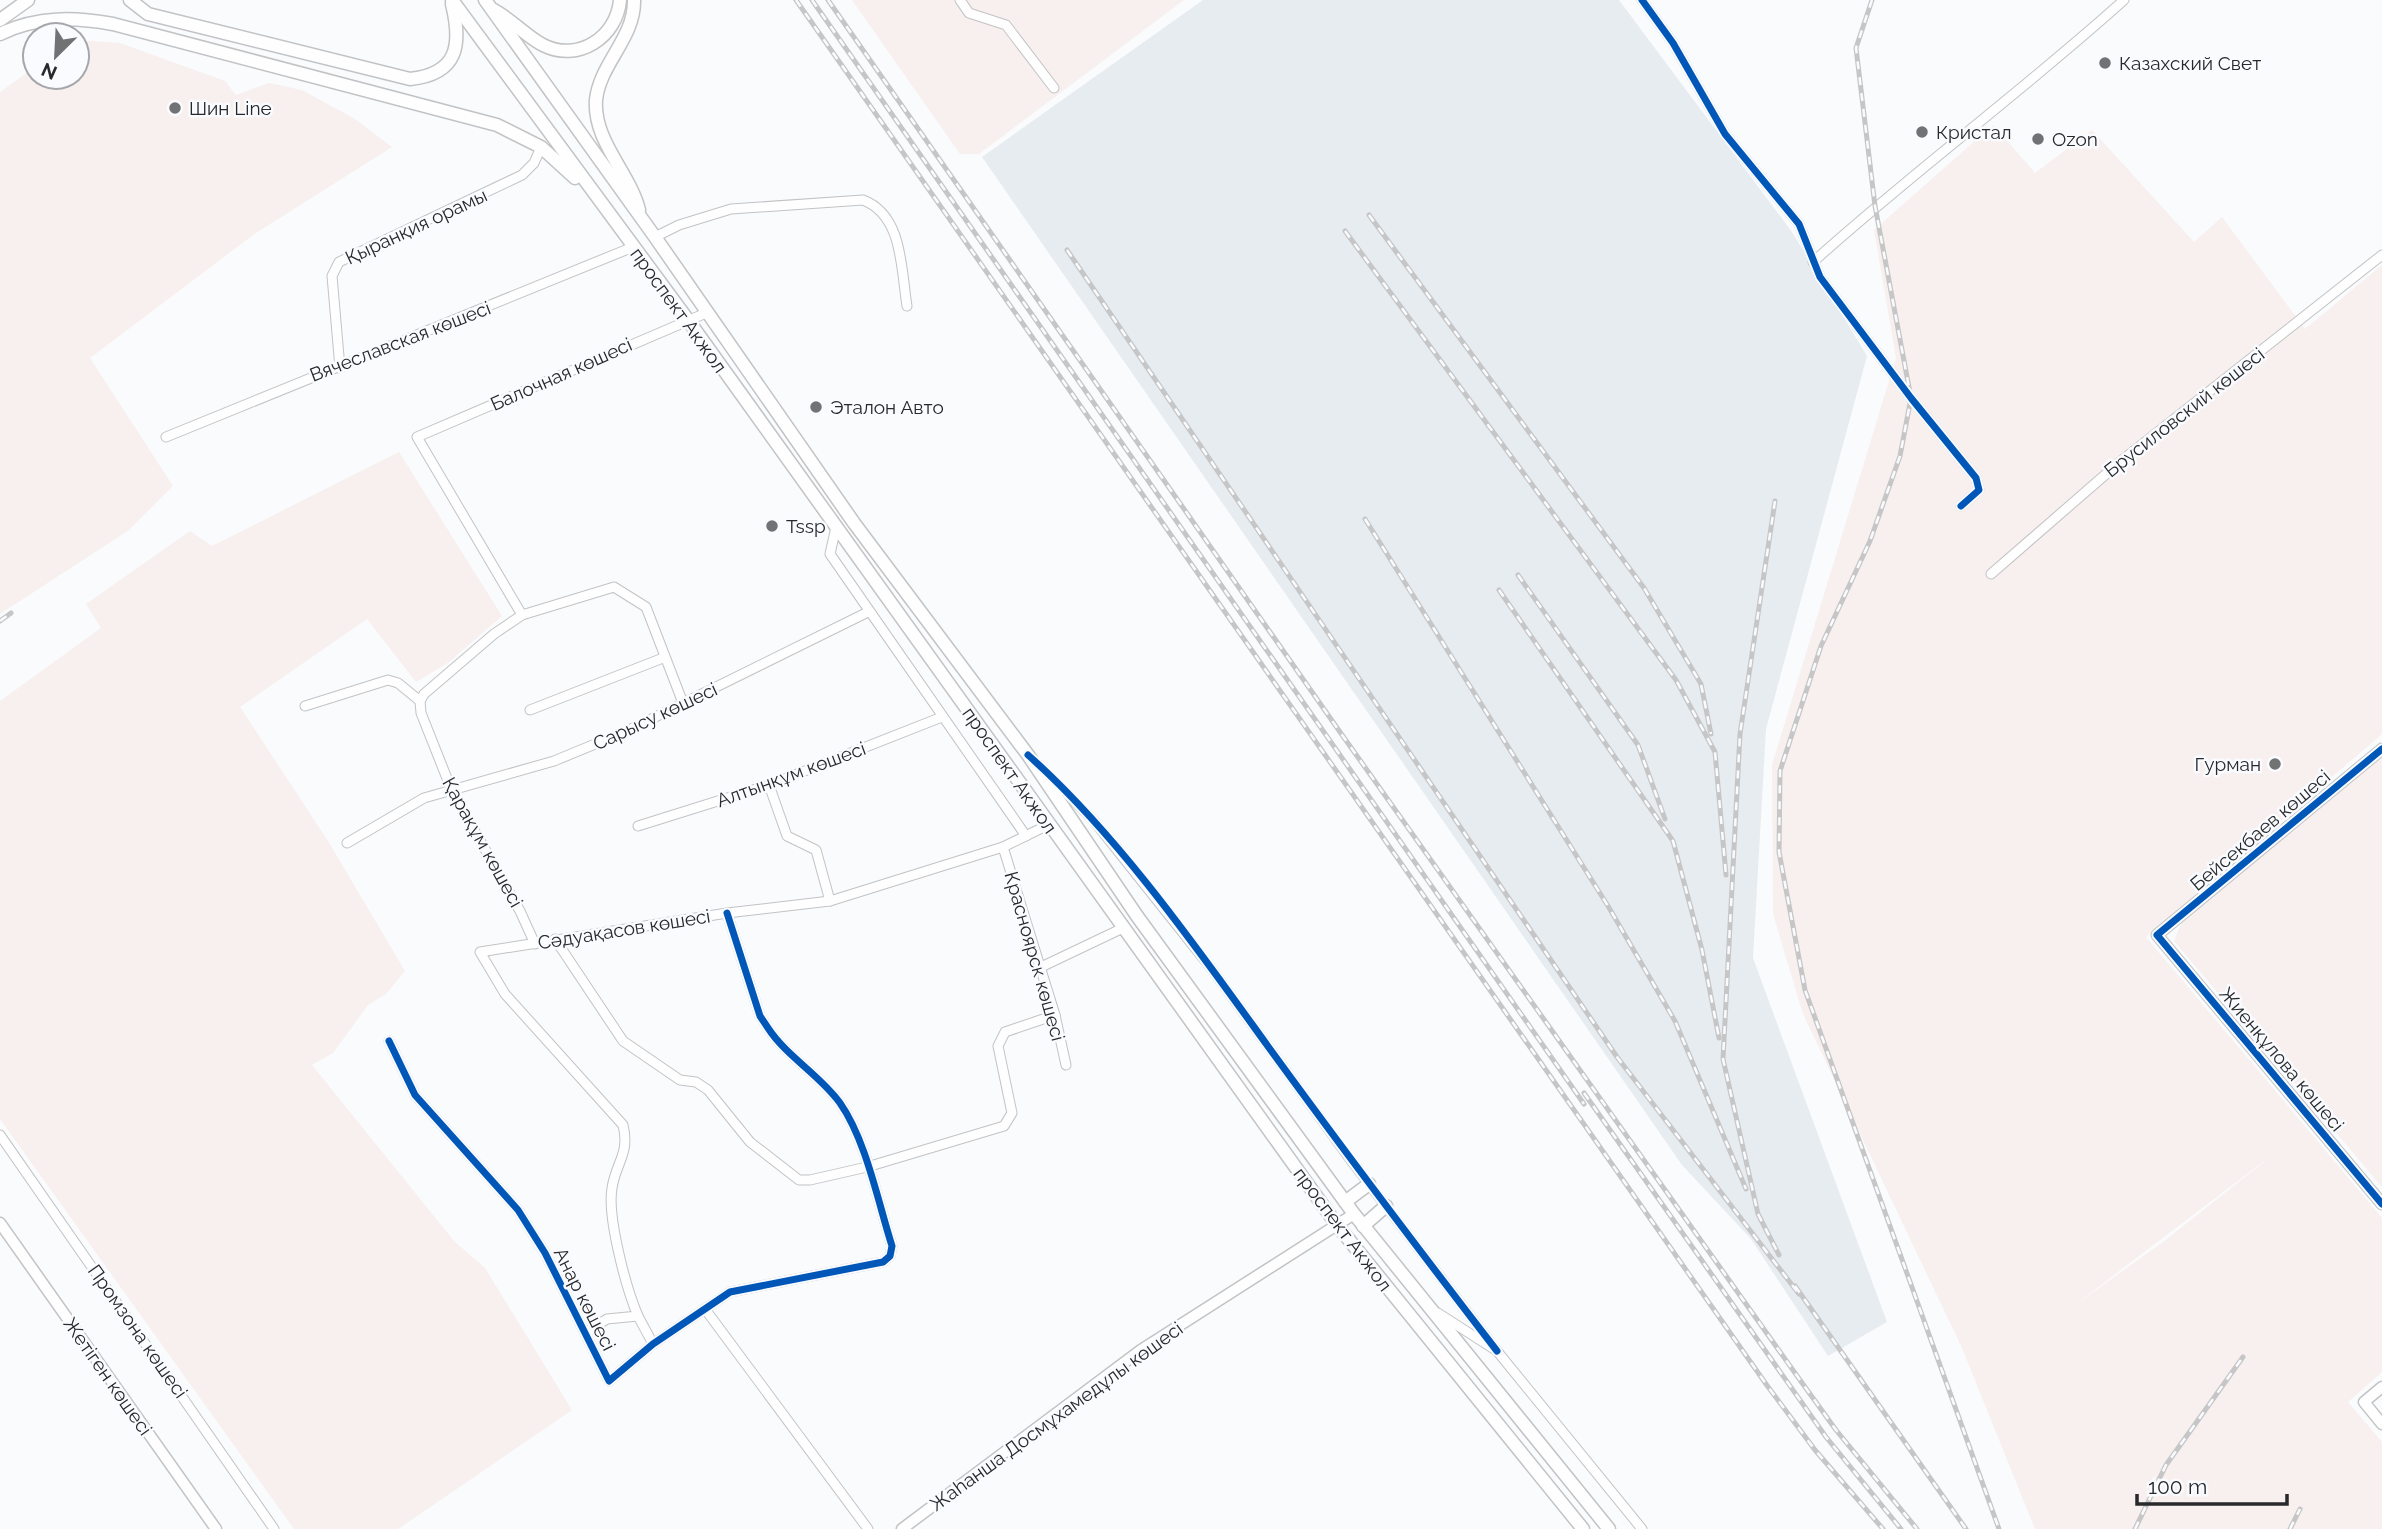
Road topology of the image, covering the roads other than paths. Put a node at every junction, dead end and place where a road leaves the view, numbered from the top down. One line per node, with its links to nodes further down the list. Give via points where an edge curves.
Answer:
1 (28, 0): 10 (main road)
2 (130, 0): 3 (main road, via 148,14 410,79 426,78 452,59 458,42)
3 (451, 0): 14 (main road, проспект Акжол)
4 (620, 0): 9 (main road, via 614,26 582,50 545,47)
5 (634, 0): 15 (main road, via 628,32 600,80 596,103 599,124 634,189)
6 (960, 0): 12 (street, via 969,13 1006,25)
7 (1642, 0): 19 (street, via 1726,134 1799,224)
8 (2124, 0): 19 (street)
9 (488, 4): 15 (main road, проспект Акжол)
10 (0, 20)
11 (0, 34): 13 (main road, via 19,25 56,19 113,24 468,115)
12 (1054, 88)
13 (541, 148): 14 (main road); 23 (street, Қыранқия орамы, via 522,176 339,262 332,276)
14 (598, 200): 17 (main road, проспект Акжол)
15 (641, 217): 16 (main road, проспект Акжол)
16 (656, 237): 20 (street, via 731,209 863,200 889,219); 21 (main road, проспект Акжол)
17 (633, 247): 22 (main road, проспект Акжол); 23 (street, Вячеславская көшесі)
18 (2382, 255): 27 (street, Брусиловский көшесі, via 2121,461)
19 (1813, 262): 25 (street, via 1820,278 1896,379 1976,478 1979,490)
20 (907, 306)
21 (706, 313): 22 (street, Балочная көшесі); 37 (main road, проспект Акжол, via 854,523)
22 (688, 320): 26 (main road, проспект Акжол); 29 (street, Балочная көшесі, via 417,437)
23 (340, 368): 24 (street, Вячеславская көшесі)
24 (166, 437)
25 (1961, 506)
26 (836, 527): 28 (street, via 830,554); 40 (main road, проспект Акжол)
27 (1991, 574)
28 (868, 612): 32 (street, Сарысу көшесі); 35 (street)
29 (522, 615): 30 (street, via 614,587 646,607); 31 (street, via 494,634)
30 (663, 658): 32 (street); 34 (street)
31 (420, 701): 33 (street, via 388,680); 39 (street, Қарақұм көшесі)
32 (683, 702): 39 (street, Сарысу көшесі, via 554,761)
33 (305, 706)
34 (530, 710)
35 (942, 717): 38 (street, Алтынқұм көшесі); 42 (street)
36 (2382, 748): 48 (street, Бейсекбаев көшесі)
37 (1028, 755): 58 (street, via 1062,785 1119,852 1211,968); 59 (main road, проспект Акжол, via 1137,916)
38 (769, 785): 41 (street, Алтынқұм көшесі); 45 (street, via 787,836 816,850)
39 (452, 791): 43 (street, Сарысу көшесі, via 424,798); 50 (street, Қарақұм көшесі)
40 (1048, 825): 42 (street, Сәдуақасов көшесі); 47 (main road, проспект Акжол)
41 (638, 826)
42 (1026, 836): 44 (street, Сәдуақасов көшесі)
43 (347, 843)
44 (1003, 847): 45 (street, Сәдуақасов көшесі); 52 (street, Красноярск көшесі)
45 (830, 901): 46 (street, Сәдуақасов көшесі)
46 (727, 913): 49 (street, Сәдуақасов көшесі); 57 (street, via 761,1016 775,1039 838,1100)
47 (1123, 928): 52 (street); 64 (main road, проспект Акжол)
48 (2157, 935): 60 (street, Жиенқұлова көшесі)
49 (555, 939): 50 (street, Сәдуақасов көшесі); 57 (street, via 623,1041 672,1076 708,1090 751,1142 799,1180)
50 (535, 944): 51 (street, Сәдуақасов көшесі)
51 (480, 952): 68 (street, Анар көшесі, via 505,993 623,1125 625,1152 611,1200 624,1283)
52 (1038, 968): 53 (street, Красноярск көшесі)
53 (1055, 1015): 55 (street, Красноярск көшесі); 57 (street, via 1004,1032 999,1038 1012,1113 1004,1126)
54 (389, 1041): 69 (street, Анар көшесі, via 415,1095 518,1210)
55 (1066, 1066)
56 (0, 1135): 75 (street, Промзона көшесі)
57 (867, 1167): 67 (street, Анар көшесі, via 892,1246 890,1256 883,1262 730,1292)
58 (1369, 1184): 59 (main road); 61 (street)
59 (1345, 1202): 62 (main road, проспект Акжол)
60 (2382, 1204)
61 (1386, 1206): 65 (main road); 71 (street)
62 (1353, 1214): 64 (street, Жаһанша Досмұхамедұлы көшесі); 65 (main road, проспект Акжол)
63 (0, 1223): 74 (street, Жетіген көшесі)
64 (1337, 1225): 77 (street, Жаһанша Досмұхамедұлы көшесі, via 1141,1350); 78 (main road, проспект Акжол)
65 (1363, 1226): 66 (main road, проспект Акжол)
66 (1425, 1304): 71 (street); 79 (main road, проспект Акжол)
67 (705, 1309): 70 (street, Анар көшесі); 76 (street)
68 (638, 1316): 69 (street, Анар көшесі, via 607,1319); 70 (street)
69 (585, 1333): 70 (street, Анар көшесі, via 609,1381)
70 (653, 1344)
71 (1497, 1351): 80 (street)
72 (2382, 1387): 73 (street, via 2364,1402)
73 (2382, 1424)
74 (216, 1529)
75 (274, 1529)
76 (868, 1529)
77 (902, 1529)
78 (1583, 1529)
79 (1609, 1529)
80 (1642, 1529)

